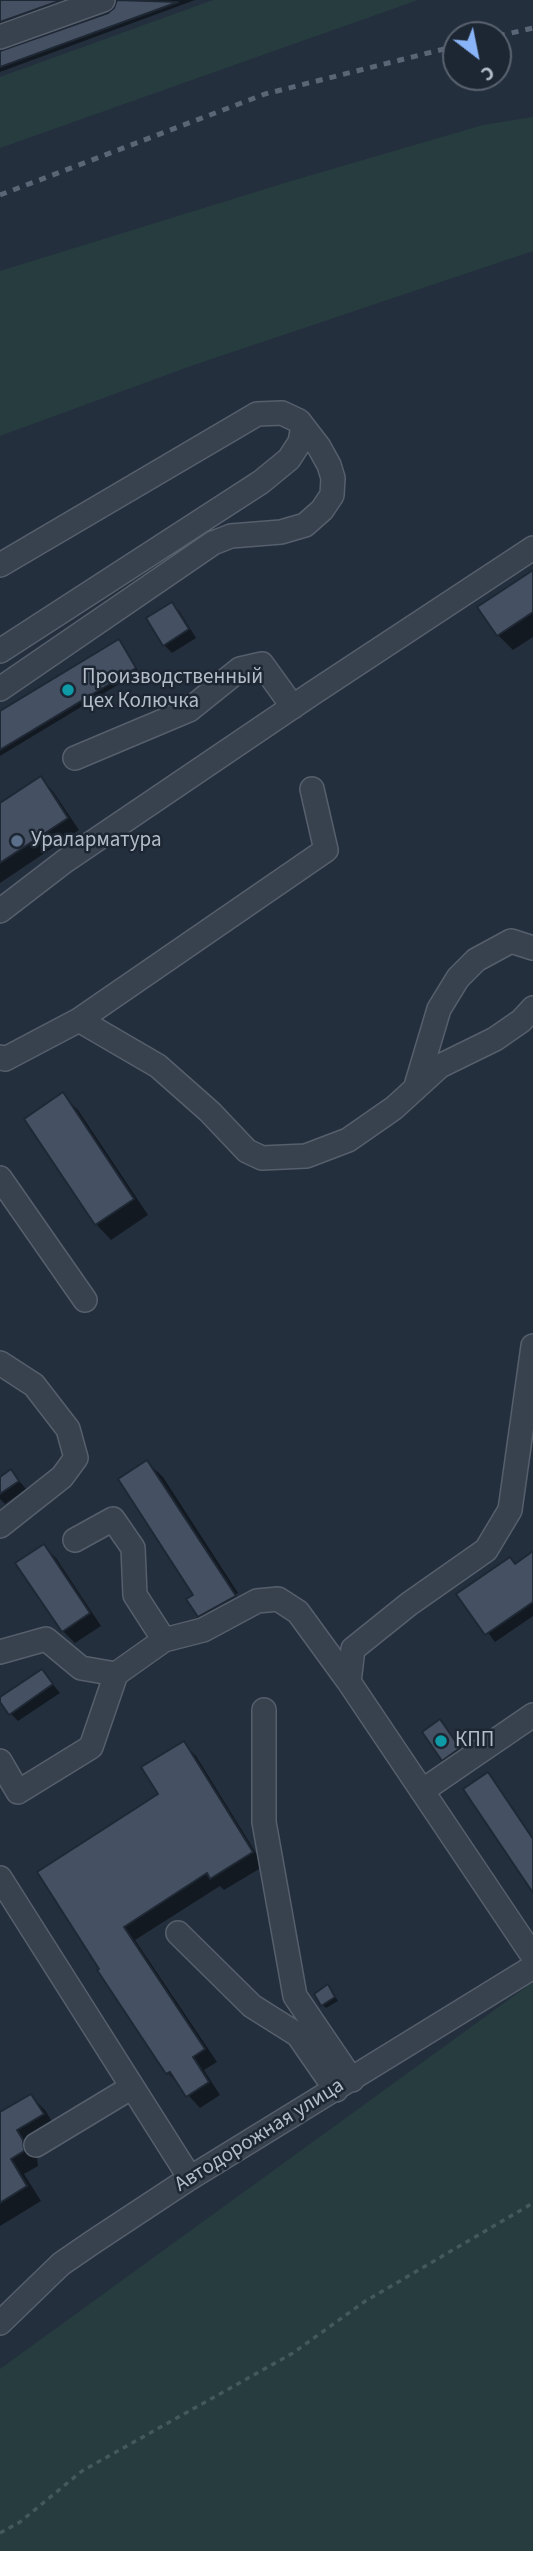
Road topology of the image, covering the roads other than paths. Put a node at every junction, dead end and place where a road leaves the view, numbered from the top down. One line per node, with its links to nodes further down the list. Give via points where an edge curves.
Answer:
1 (103, 0): 2 (street)
2 (0, 37)
3 (303, 426): 5 (street, via 282,413 257,414); 6 (street, via 289,459 261,482); 7 (street, via 333,478 332,495 305,525 213,543)
4 (533, 548): 8 (street)
5 (0, 565)
6 (0, 651)
7 (0, 689)
8 (293, 707): 9 (street, via 262,664 240,669 189,710); 11 (street, via 65,861)
9 (75, 758)
10 (313, 789): 14 (street, via 326,850)
11 (0, 911)
12 (533, 948): 16 (street, via 511,941 477,960 458,978 439,1009)
13 (533, 1008): 16 (street, via 495,1039 440,1066)
14 (79, 1020): 15 (street, via 5,1059); 16 (street, via 158,1066 247,1152 262,1158 306,1156 348,1140 394,1108)
15 (0, 1057)
16 (416, 1086)
17 (0, 1178): 18 (street)
18 (85, 1300)
19 (533, 1346): 26 (street, via 510,1510 486,1550 353,1649)
20 (0, 1363): 21 (street, via 34,1385 68,1429 76,1458 62,1477)
21 (0, 1526)
22 (75, 1540): 23 (street, via 113,1518 133,1548 135,1595)
23 (164, 1640): 25 (street); 26 (street, via 203,1630 257,1601 278,1599 298,1612)
24 (0, 1652): 25 (street, via 46,1639 81,1668)
25 (116, 1674): 29 (street, via 91,1747 18,1792)
26 (349, 1682): 30 (street)
27 (264, 1710): 36 (street, via 264,1822 295,1996)
28 (533, 1715): 30 (street)
29 (0, 1761)
30 (422, 1791): 34 (street)
31 (0, 1878): 32 (street)
32 (9, 1913): 37 (street)
33 (178, 1933): 36 (street, via 252,2006 298,2035)
34 (533, 1956)
35 (533, 1967): 36 (street, Автодорожная улица)
36 (344, 2085): 39 (street, Автодорожная улица)
37 (132, 2087): 38 (street); 39 (street)
38 (36, 2145)
39 (190, 2178): 40 (street, Автодорожная улица, via 61,2264)
40 (0, 2323)

